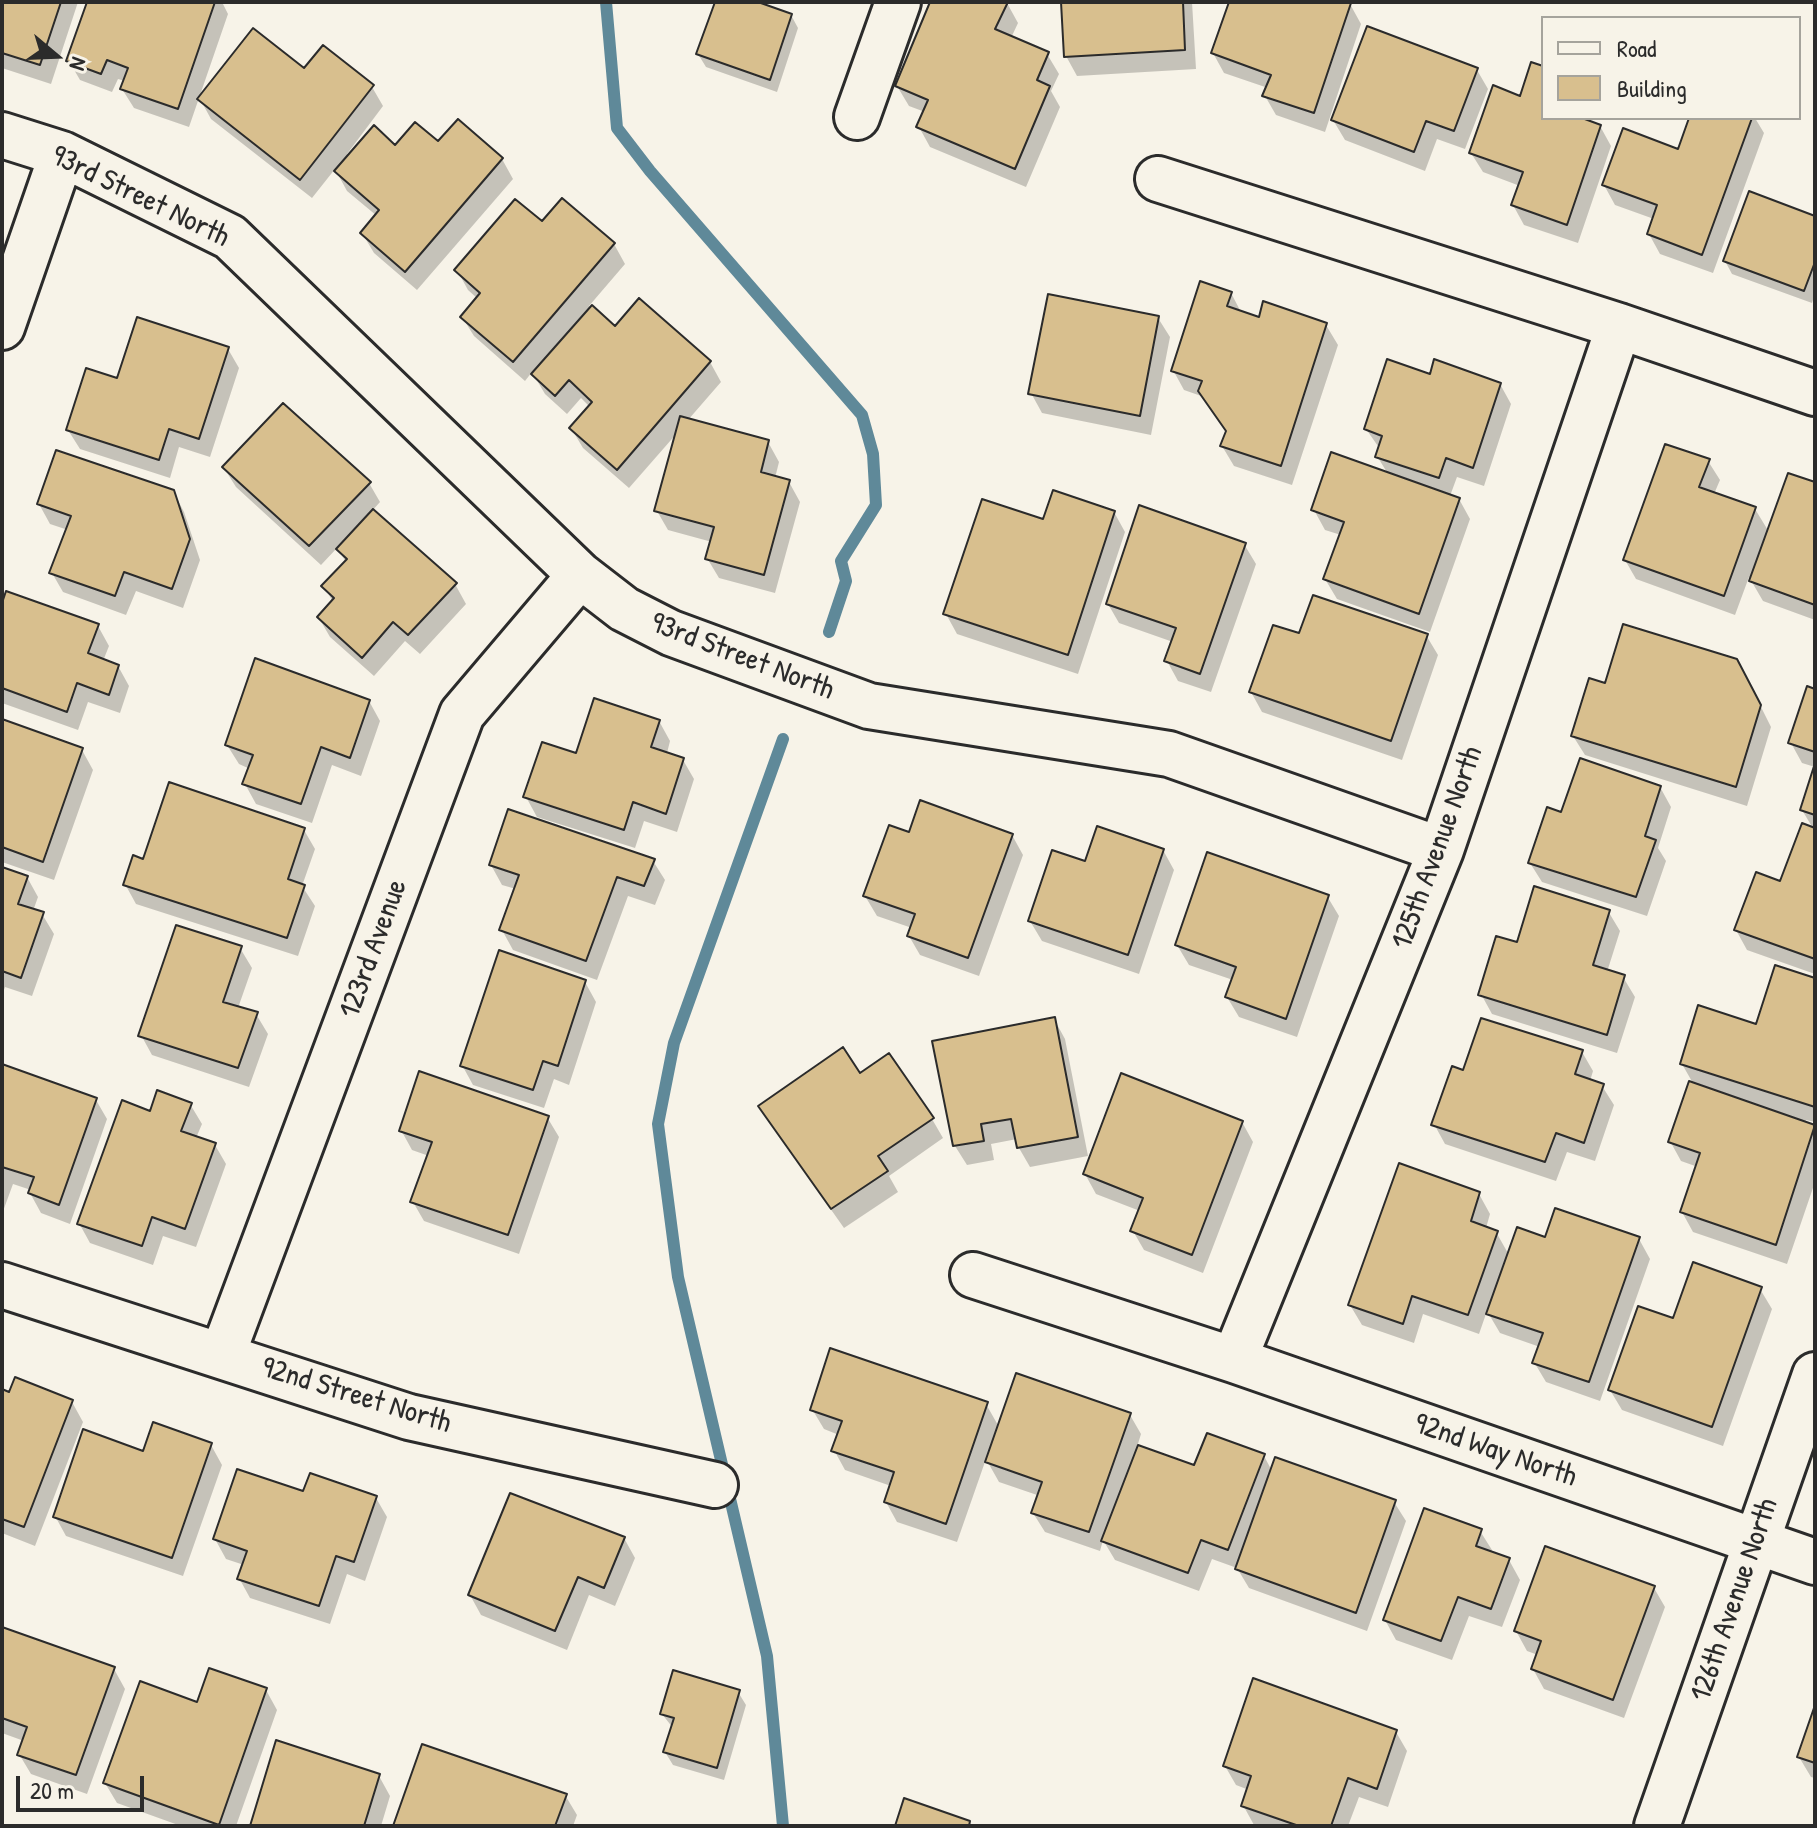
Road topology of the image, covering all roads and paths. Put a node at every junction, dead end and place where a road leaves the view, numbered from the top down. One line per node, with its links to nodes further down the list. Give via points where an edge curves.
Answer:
1 (898, 2): 2 (street)
2 (857, 117)
3 (2, 135): 4 (street, 93rd Street North)
4 (62, 154): 7 (street); 9 (street, 93rd Street North, via 230,237)
5 (1158, 179): 6 (street)
6 (1619, 326): 8 (street); 10 (street, 125th Avenue North)
7 (2, 327)
8 (1815, 393)
9 (580, 575): 10 (street, 93rd Street North, via 624,609 671,633 869,706 1169,754); 13 (street, 123rd Avenue, via 462,714)
10 (1441, 850): 14 (street, 125th Avenue North)
11 (973, 1275): 14 (street, 92nd Way North)
12 (2, 1285): 13 (street, 92nd Street North)
13 (222, 1356): 16 (street, 92nd Street North, via 409,1417)
14 (1234, 1360): 17 (street, 92nd Way North)
15 (1815, 1375): 17 (street, 126th Avenue North)
16 (715, 1485)
17 (1755, 1541): 18 (street, 92nd Way North); 19 (street, 126th Avenue North)
18 (1815, 1562)
19 (1657, 1826)

